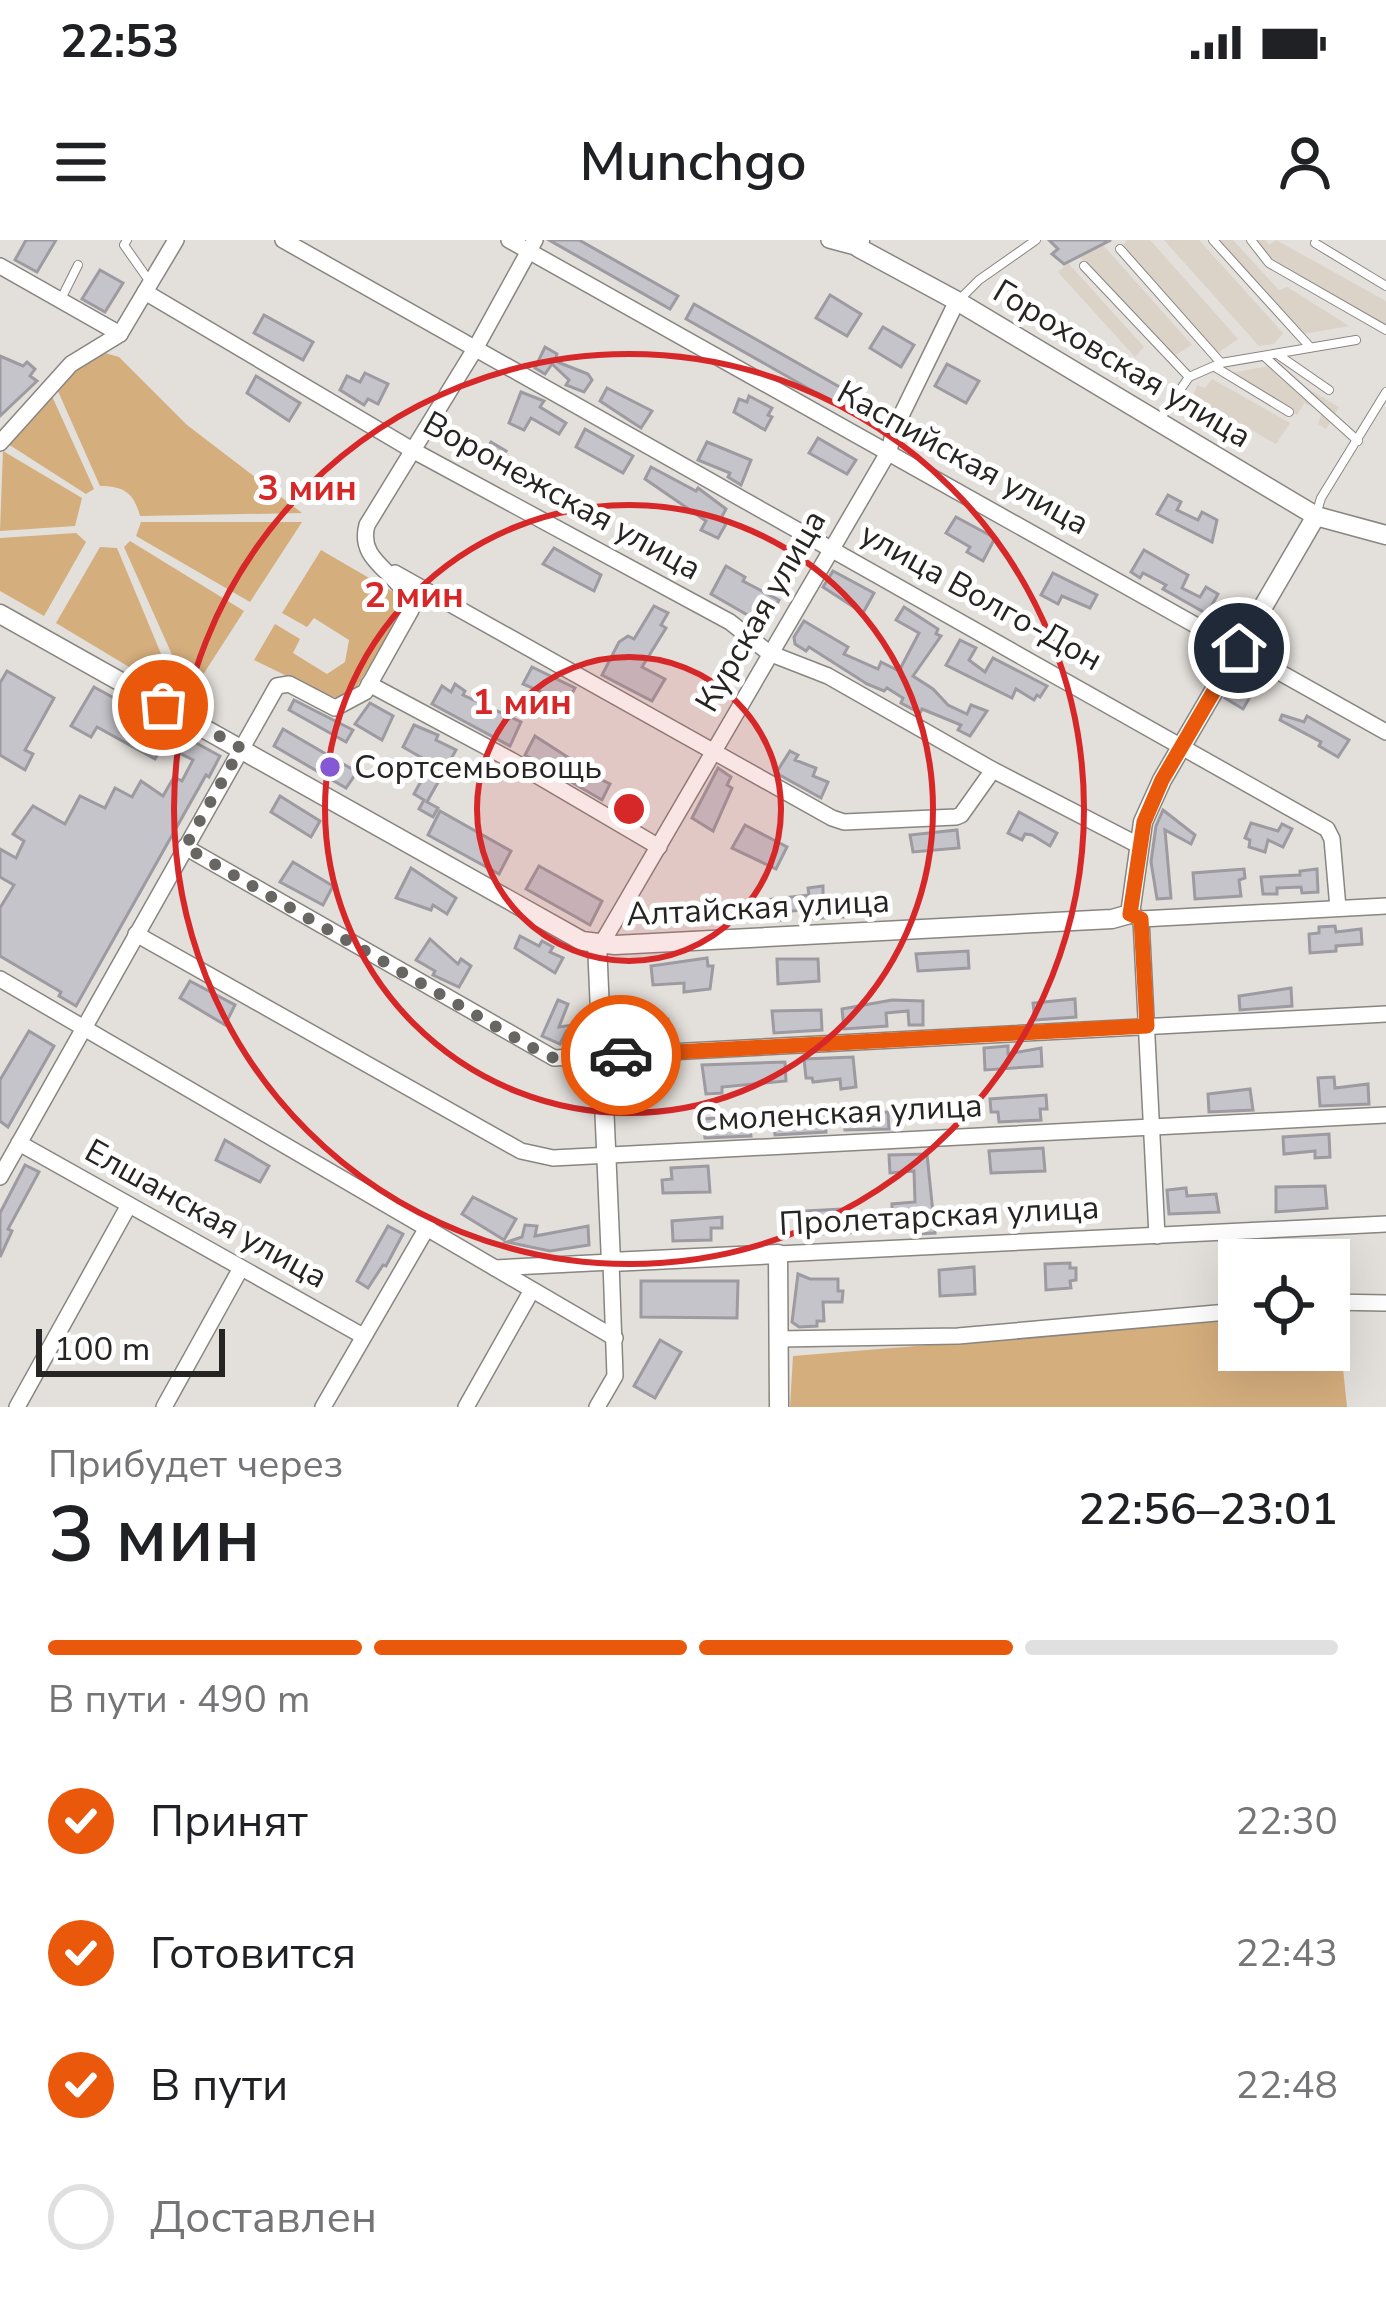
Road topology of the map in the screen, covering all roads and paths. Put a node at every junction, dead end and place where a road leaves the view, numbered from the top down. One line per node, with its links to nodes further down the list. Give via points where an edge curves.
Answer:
1 (127, 240): 17 (lane)
2 (176, 240): 17 (street)
3 (283, 240): 24 (street, улица Волго-Дон)
4 (508, 240): 11 (street, Каспийская улица)
5 (829, 240): 10 (street, Гороховская улица)
6 (1036, 240): 19 (lane)
7 (1213, 240): 23 (lane)
8 (1250, 240): 20 (lane, via 1269,263)
9 (1315, 243): 16 (lane)
10 (859, 244): 19 (street, Гороховская улица)
11 (532, 246): 24 (street); 36 (street, Каспийская улица)
12 (1120, 249): 27 (lane)
13 (0, 266): 18 (street)
14 (79, 266): 18 (lane)
15 (1084, 266): 28 (lane)
16 (1386, 286)
17 (148, 288): 21 (street); 35 (street, Воронежская улица)
18 (60, 301): 21 (street)
19 (957, 301): 32 (street, Гороховская улица); 36 (street, Курская улица)
20 (1386, 330)
21 (120, 334): 34 (street, via 71,364)
22 (1356, 340): 23 (lane)
23 (1311, 348): 25 (lane)
24 (475, 349): 35 (street); 39 (street, улица Волго-Дон)
25 (1276, 354): 26 (lane); 29 (lane)
26 (1264, 356): 27 (lane); 33 (lane)
27 (1217, 365): 28 (lane); 31 (lane)
28 (1189, 376): 32 (lane)
29 (1330, 390)
30 (1386, 392): 33 (lane)
31 (1289, 412)
32 (1160, 421): 37 (street, Гороховская улица)
33 (1358, 441): 37 (lane)
34 (0, 443)
35 (414, 451): 40 (street, via 367,525 363,540); 43 (street, Воронежская улица, via 730,622)
36 (889, 451): 39 (street, Курская улица); 42 (street, Каспийская улица)
37 (1316, 516): 38 (street, Гороховская улица); 42 (street)
38 (1386, 535)
39 (834, 549): 43 (street, Курская улица); 46 (street, улица Волго-Дон)
40 (373, 561): 44 (street, via 403,586 411,610); 48 (street)
41 (0, 614): 47 (street, Алтайская улица)
42 (1239, 648): 45 (street, Каспийская улица); 46 (street)
43 (769, 652): 48 (street, Курская улица); 49 (street, Воронежская улица, via 829,676)
44 (369, 684): 47 (street, via 335,707 277,686); 52 (street)
45 (1386, 732)
46 (1183, 746): 50 (street); 54 (street, улица Волго-Дон, via 1327,829)
47 (241, 748): 51 (street); 57 (street, Алтайская улица, via 475,883)
48 (716, 750): 49 (street, via 844,822 961,815); 52 (street, Курская улица)
49 (993, 770): 50 (street, Воронежская улица)
50 (1140, 846): 55 (street)
51 (185, 847): 56 (street); 62 (street, via 540,1052)
52 (659, 847): 57 (street, Курская улица)
53 (1386, 906): 54 (street, Алтайская улица)
54 (1338, 908): 55 (street, Алтайская улица)
55 (1135, 916): 57 (street, Алтайская улица); 60 (street)
56 (136, 934): 61 (street); 66 (street, Смоленская улица, via 521,1151)
57 (600, 943): 62 (street)
58 (0, 979): 61 (street)
59 (1386, 1013): 60 (street)
60 (1147, 1026): 62 (street); 64 (street)
61 (84, 1028): 65 (street); 70 (street)
62 (602, 1056): 66 (street)
63 (1386, 1114): 64 (street, Смоленская улица)
64 (1152, 1127): 66 (street, Смоленская улица); 71 (street)
65 (20, 1143): 67 (street); 68 (street, Елшанская улица)
66 (607, 1155): 73 (street)
67 (0, 1178)
68 (129, 1205): 74 (street, Елшанская улица); 83 (street)
69 (1386, 1224): 71 (street, Пролетарская улица)
70 (428, 1226): 75 (street); 80 (street)
71 (1157, 1235): 72 (street, Пролетарская улица)
72 (778, 1254): 73 (street, Пролетарская улица); 82 (street)
73 (611, 1262): 75 (street, Пролетарская улица); 81 (street)
74 (241, 1268): 80 (street, Елшанская улица); 84 (street)
75 (495, 1268): 76 (street)
76 (532, 1290): 81 (street); 86 (street)
77 (1350, 1302): 78 (street)
78 (1386, 1303)
79 (1218, 1313): 82 (street, via 958,1336)
80 (363, 1336): 85 (street)
81 (614, 1338): 87 (street, via 615,1376)
82 (778, 1339): 88 (street)
83 (17, 1407)
84 (164, 1407)
85 (323, 1407)
86 (466, 1407)
87 (597, 1407)
88 (779, 1407)

